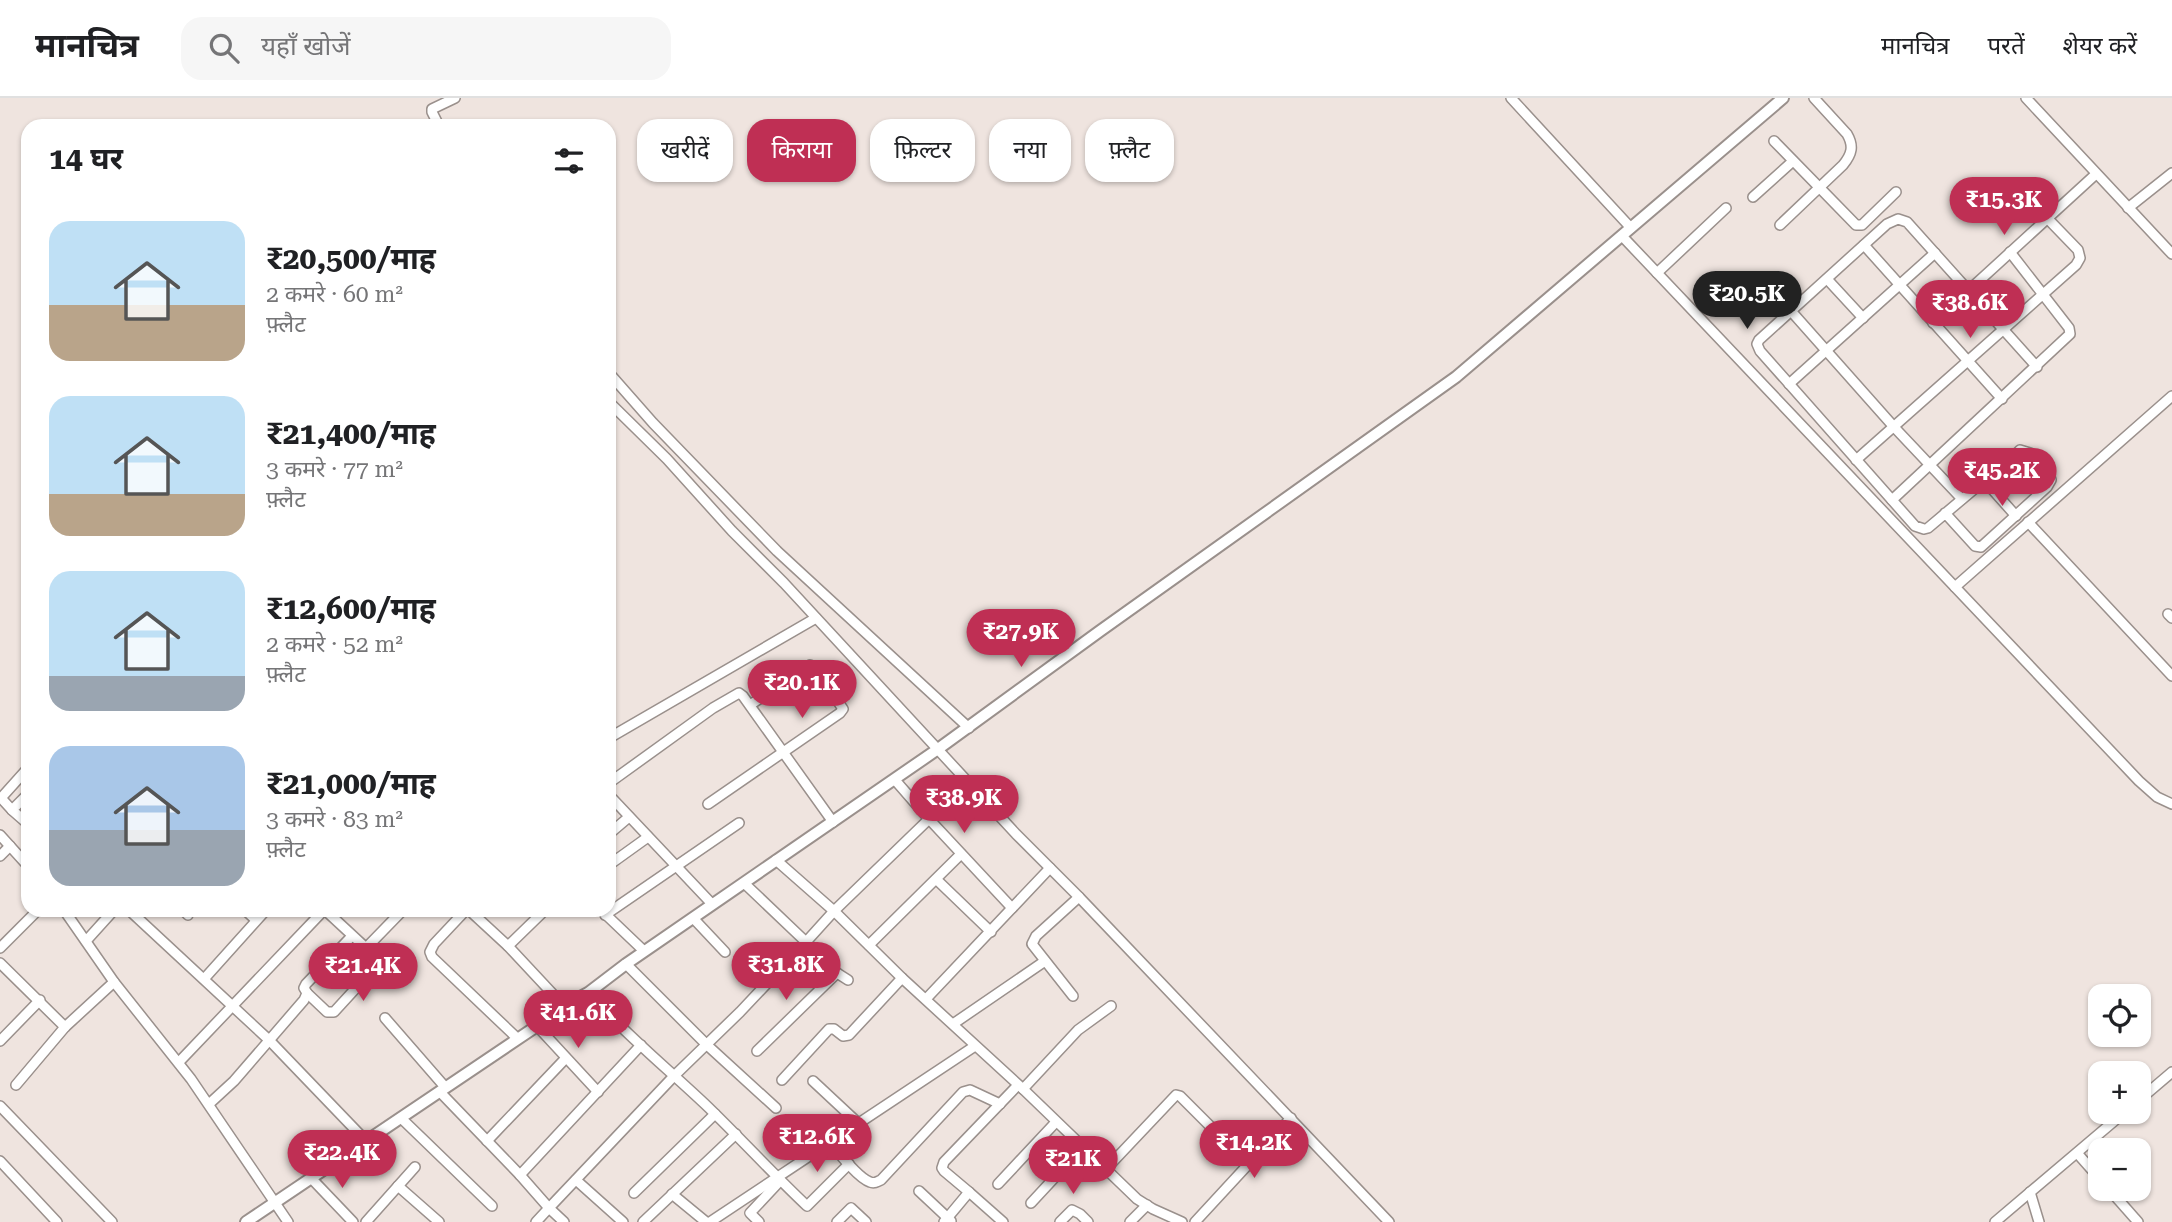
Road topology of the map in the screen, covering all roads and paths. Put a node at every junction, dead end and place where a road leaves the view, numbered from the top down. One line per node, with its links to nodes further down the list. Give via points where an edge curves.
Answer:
1 (455, 98): 6 (street, via 432,109)
2 (1511, 98): 18 (street)
3 (1783, 98): 18 (street)
4 (1814, 98): 11 (street, via 1847,134 1852,148 1848,159)
5 (2028, 99): 10 (street)
6 (436, 119)
7 (1774, 141): 8 (street)
8 (1793, 161): 11 (street); 13 (street)
9 (2172, 173): 15 (street)
10 (2095, 174): 15 (street); 16 (street)
11 (1819, 188): 12 (street, via 1858,226); 17 (street)
12 (1896, 192)
13 (1753, 197)
14 (1726, 208): 23 (street)
15 (2129, 208): 22 (street)
16 (2047, 218): 20 (street); 27 (street, via 2078,250 2080,258)
17 (1780, 225)
18 (1626, 232): 23 (street); 53 (street, via 1456,377)
19 (1864, 245): 21 (street, via 1893,220 1903,219); 24 (street); 25 (street)
20 (2010, 252): 26 (street); 27 (street)
21 (1935, 253): 25 (street); 26 (street)
22 (2172, 254)
23 (1657, 273): 49 (street)
24 (1826, 279): 28 (street); 29 (street)
25 (1900, 285): 29 (street); 30 (street)
26 (1969, 289): 30 (street); 31 (street)
27 (2044, 294): 31 (street); 34 (street, via 2070,334)
28 (1791, 311): 32 (street); 36 (street, via 1757,344)
29 (1863, 318): 32 (street)
30 (1933, 323): 33 (street)
31 (2004, 330): 33 (street); 34 (street)
32 (1826, 351): 36 (street); 40 (street)
33 (1968, 362): 38 (street); 40 (street)
34 (2037, 367): 38 (street)
35 (616, 381): 53 (street, via 777,551)
36 (1789, 384): 41 (street)
37 (2172, 396): 48 (street)
38 (2002, 399): 42 (street)
39 (616, 409): 50 (street)
40 (1894, 427): 41 (street); 42 (street)
41 (1856, 460): 45 (street)
42 (1930, 465): 44 (street); 45 (street)
43 (1984, 480): 44 (street); 47 (street); 47 (street, via 2017,453 2030,453 2051,480)
44 (1962, 499): 46 (street)
45 (1892, 500): 46 (street, via 1919,528 1928,528)
46 (1945, 513): 47 (street, via 1978,547)
47 (2016, 516)
48 (2028, 522): 49 (street); 51 (street)
49 (1955, 587): 63 (street, via 2148,790)
50 (816, 618): 54 (street); 55 (street)
51 (2172, 676)
52 (750, 705): 56 (street); 56 (street, via 810,665 815,667 841,712); 58 (street, via 736,693)
53 (969, 728): 55 (street)
54 (616, 734)
55 (938, 749): 59 (street); 80 (street)
56 (783, 751): 62 (street); 68 (street)
57 (21, 776): 64 (street, via 1,798)
58 (616, 778)
59 (895, 780): 67 (street); 68 (street)
60 (21, 801): 64 (street)
61 (616, 803): 65 (street)
62 (708, 804)
63 (2172, 804)
64 (12, 810): 66 (street)
65 (629, 817): 70 (street); 72 (street)
66 (21, 818)
67 (929, 819): 74 (street); 87 (street)
68 (833, 822): 78 (street)
69 (739, 823): 79 (street)
70 (616, 828)
71 (0, 835): 73 (street)
72 (648, 837): 77 (street); 79 (street)
73 (10, 846): 75 (street); 76 (street)
74 (961, 854): 81 (street); 86 (street)
75 (0, 856)
76 (21, 858)
77 (616, 860)
78 (776, 860): 82 (street); 87 (street)
79 (677, 867): 84 (street); 85 (street)
80 (1050, 868): 83 (street); 86 (street)
81 (937, 880): 103 (street); 107 (street)
82 (744, 883): 84 (street); 106 (street)
83 (1079, 897): 113 (street, via 1033,940); 157 (street)
84 (712, 904): 101 (street)
85 (616, 905)
86 (1012, 908): 103 (street)
87 (834, 911): 106 (street); 107 (street)
88 (31, 917): 109 (street)
89 (69, 917): 105 (street)
90 (108, 917): 105 (street)
91 (137, 917): 118 (street)
92 (253, 917): 102 (street)
93 (259, 917): 102 (street)
94 (317, 917): 128 (street)
95 (332, 917): 104 (street)
96 (396, 917): 110 (street)
97 (461, 917): 133 (street, via 434,944 432,957)
98 (476, 917): 108 (street)
99 (538, 917): 108 (street)
100 (607, 917): 111 (street)
101 (692, 918): 111 (street); 112 (street)
102 (256, 920): 118 (street)
103 (991, 932): 124 (street)
104 (352, 936): 110 (street); 121 (street, via 306,984)
105 (86, 941): 120 (street)
106 (806, 942): 116 (street); 137 (street)
107 (869, 945): 117 (street)
108 (508, 946): 126 (street)
109 (0, 948)
110 (366, 948): 121 (street, via 379,959 378,964 334,1012 327,1012)
111 (645, 951): 115 (street)
112 (725, 952)
113 (1045, 961): 123 (street); 130 (street)
114 (0, 963): 125 (street)
115 (625, 964): 122 (street); 137 (street)
116 (837, 973): 119 (street); 139 (street)
117 (902, 978): 124 (street); 144 (street, via 849,1035 829,1029)
118 (204, 979): 128 (street)
119 (848, 980)
120 (114, 982): 132 (street); 141 (street)
121 (307, 993): 134 (street)
122 (588, 993): 126 (street); 136 (street)
123 (1073, 996)
124 (926, 999): 130 (street)
125 (40, 1000): 132 (street); 135 (street)
126 (564, 1006): 131 (street)
127 (1111, 1006): 147 (street, via 1078,1030)
128 (233, 1007): 134 (street); 141 (street)
129 (385, 1018): 148 (street)
130 (953, 1024): 138 (street)
131 (537, 1026): 133 (street); 140 (street)
132 (65, 1027): 146 (street)
133 (517, 1038): 148 (street)
134 (269, 1040): 151 (street); 165 (street)
135 (0, 1041)
136 (641, 1045): 143 (street); 150 (street)
137 (707, 1045): 143 (street); 154 (street)
138 (975, 1046): 147 (street); 159 (street)
139 (757, 1051)
140 (566, 1058): 150 (street); 163 (street)
141 (179, 1062): 151 (street)
142 (2172, 1072): 149 (street)
143 (674, 1076): 155 (street); 176 (street)
144 (782, 1080)
145 (813, 1081): 159 (street)
146 (16, 1085)
147 (1021, 1087): 152 (street); 158 (street)
148 (443, 1089): 156 (street); 163 (street)
149 (2151, 1090)
150 (598, 1092): 173 (street)
151 (209, 1104): 185 (street)
152 (1000, 1104): 169 (street, via 970,1090 963,1092 878,1182 869,1182); 180 (street, via 942,1165)
153 (0, 1106): 193 (street)
154 (776, 1108)
155 (715, 1114): 162 (street); 182 (street)
156 (401, 1118): 165 (street); 188 (street)
157 (1291, 1118): 213 (street); 214 (street)
158 (1056, 1122): 166 (street); 177 (street)
159 (858, 1123): 164 (street)
160 (2111, 1124): 167 (street)
161 (1214, 1131): 172 (street, via 1175,1095)
162 (736, 1134): 175 (street); 183 (street)
163 (487, 1141): 173 (street)
164 (829, 1141): 169 (street); 175 (street)
165 (367, 1142): 174 (street)
166 (1083, 1147): 172 (street); 186 (street)
167 (2077, 1153): 170 (street); 181 (street)
168 (0, 1161): 192 (street)
169 (849, 1164): 175 (street, via 807,1206)
170 (2088, 1165)
171 (415, 1167): 178 (street)
172 (1106, 1170): 187 (street)
173 (520, 1175): 189 (street)
174 (311, 1178): 185 (street); 196 (street)
175 (778, 1179): 190 (street); 203 (street)
176 (576, 1180): 189 (street); 201 (street)
177 (998, 1184)
178 (398, 1186): 197 (street); 198 (street)
179 (919, 1191): 191 (street)
180 (969, 1192): 191 (street); 208 (street)
181 (2031, 1192): 215 (street); 216 (street)
182 (634, 1193)
183 (672, 1194): 202 (street); 203 (street)
184 (2119, 1201): 217 (street)
185 (274, 1203): 194 (street); 195 (street)
186 (1031, 1203)
187 (1147, 1205): 211 (street); 212 (street)
188 (492, 1206)
189 (549, 1208): 199 (street); 200 (street)
190 (750, 1213): 204 (street); 205 (street)
191 (948, 1221)
192 (57, 1222)
193 (112, 1222)
194 (246, 1222)
195 (288, 1222)
196 (353, 1222)
197 (366, 1222)
198 (439, 1222)
199 (536, 1222)
200 (564, 1222)
201 (623, 1222)
202 (643, 1222)
203 (708, 1222)
204 (742, 1222)
205 (760, 1222)
206 (837, 1222): 207 (street, via 851,1208)
207 (866, 1222)
208 (1003, 1222)
209 (1060, 1222): 210 (street, via 1072,1210)
210 (1088, 1222)
211 (1130, 1222)
212 (1182, 1222)
213 (1195, 1222)
214 (1389, 1222)
215 (1995, 1222)
216 (2039, 1222)
217 (2138, 1222)

